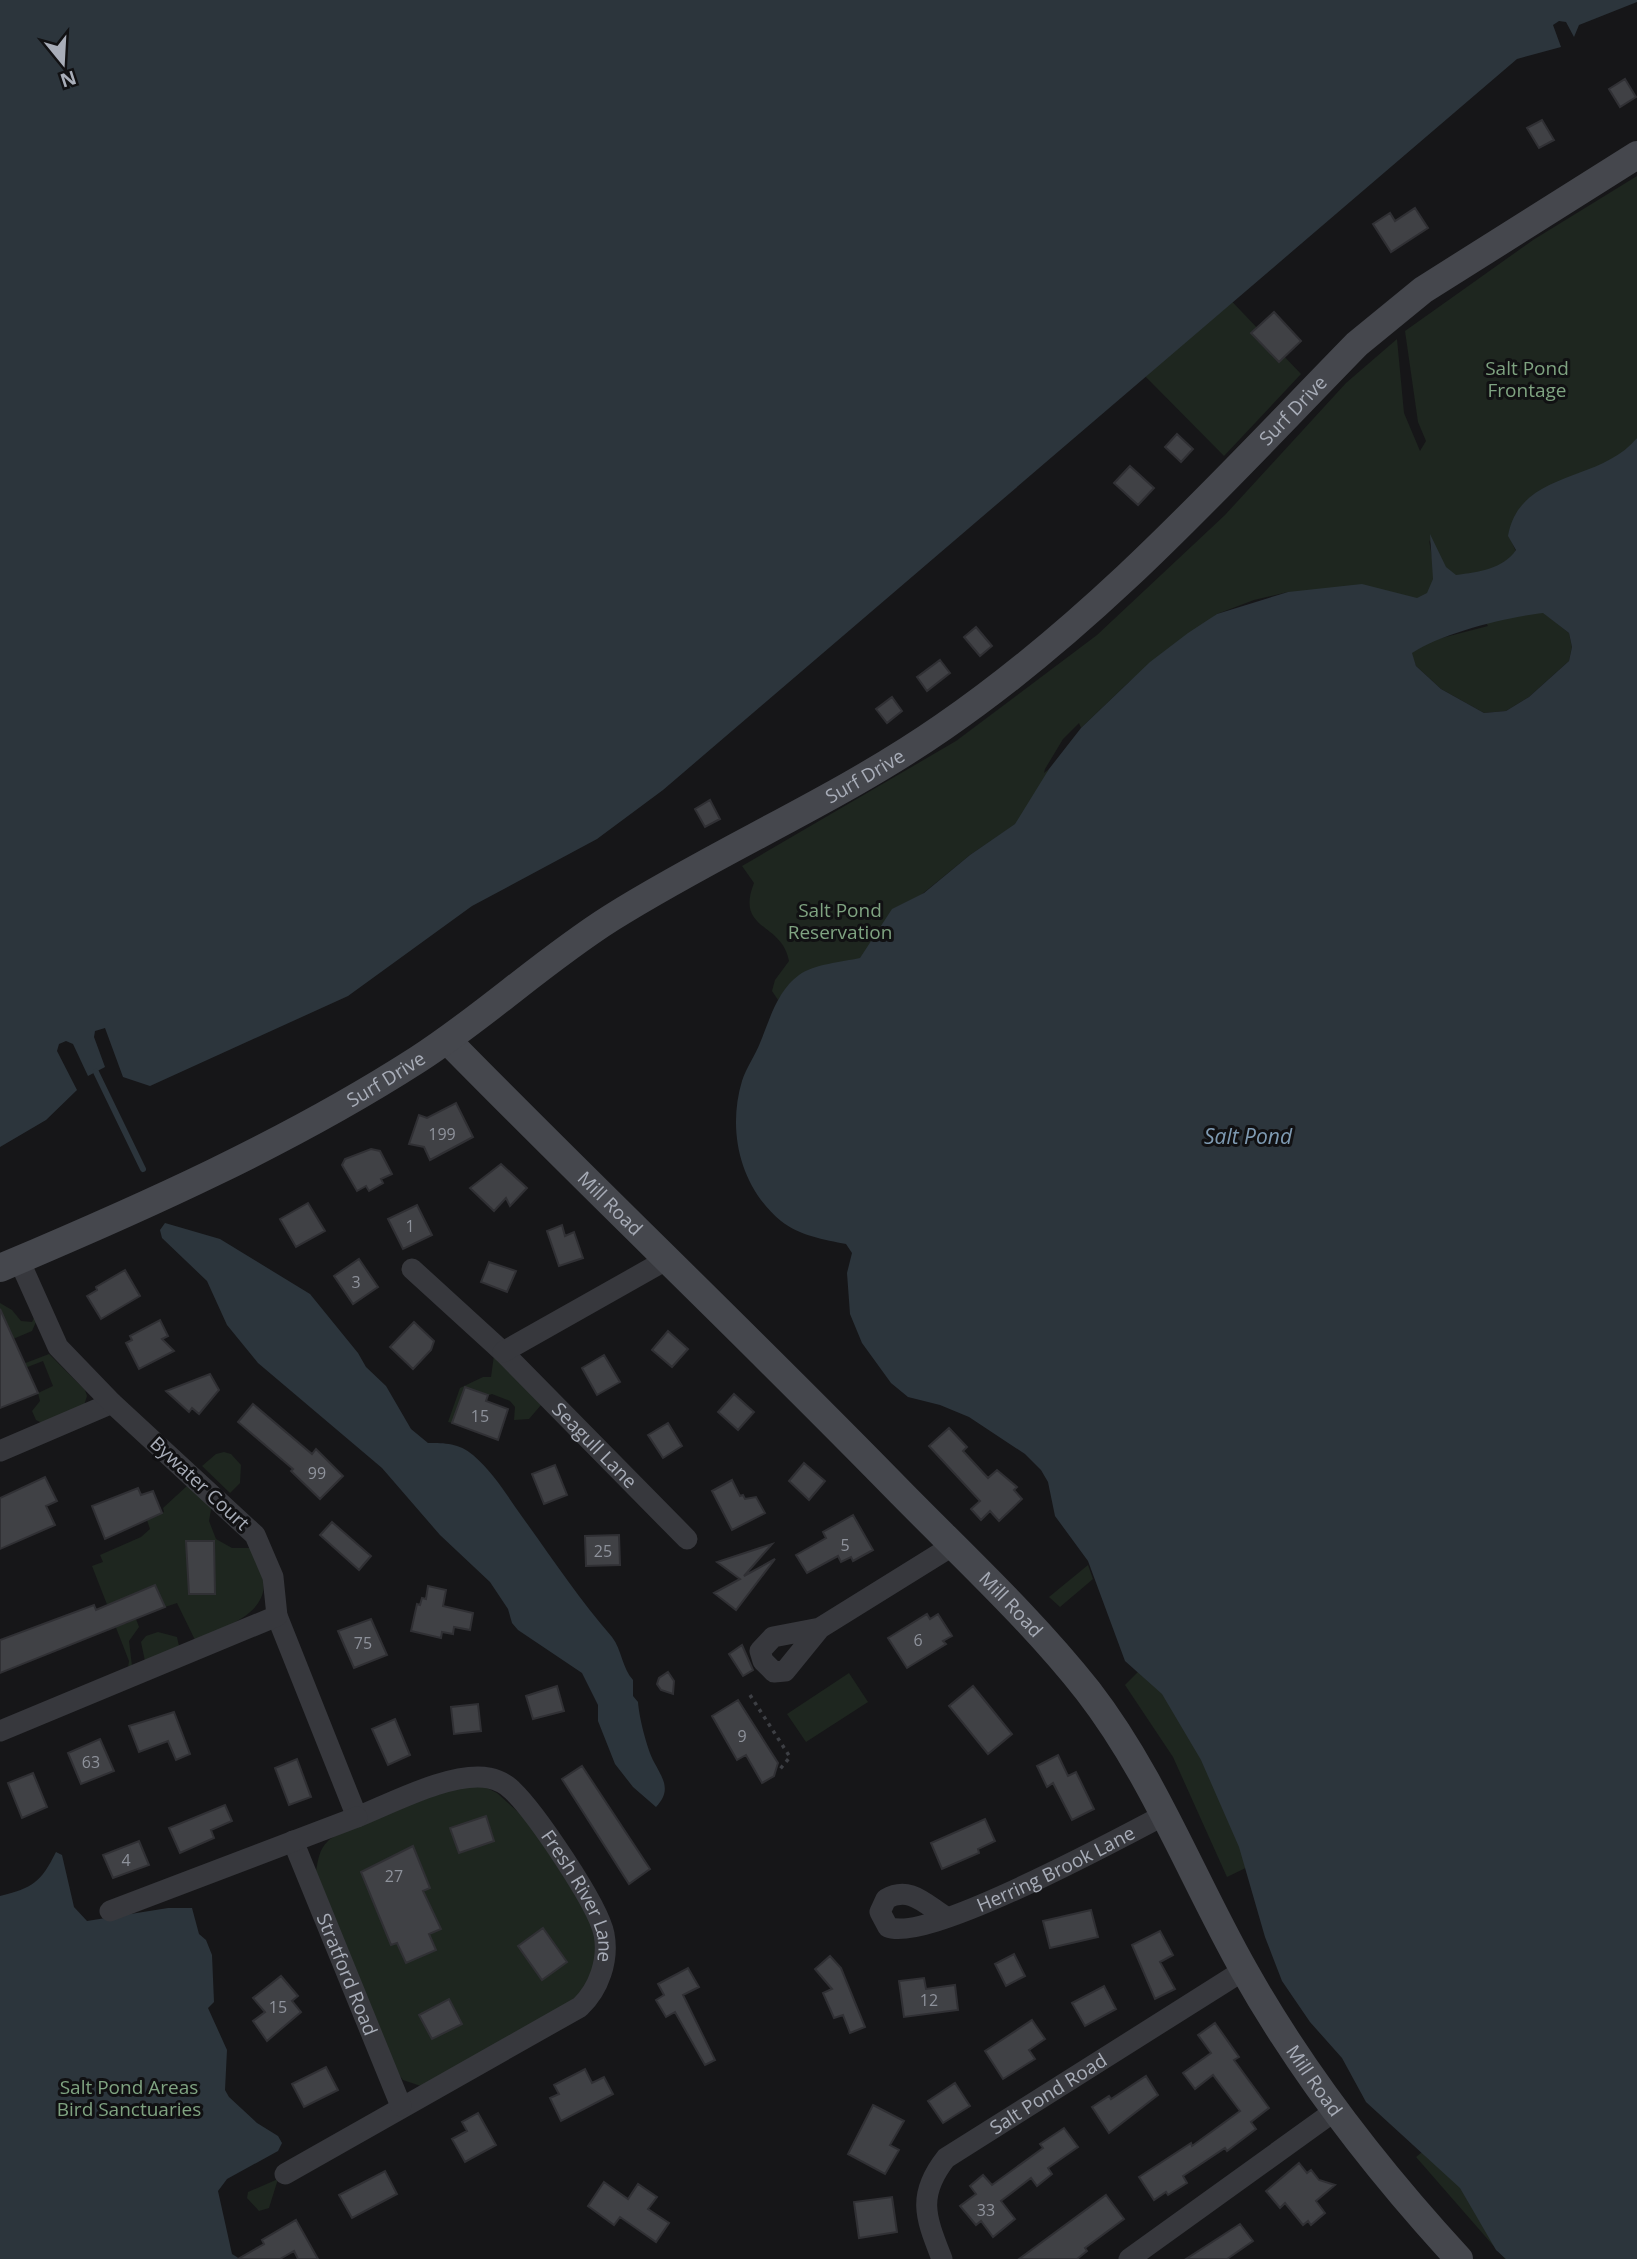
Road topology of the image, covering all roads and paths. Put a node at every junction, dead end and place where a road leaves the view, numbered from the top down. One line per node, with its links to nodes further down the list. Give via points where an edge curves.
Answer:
1 (1637, 155): 2 (main road, Surf Drive, via 1423,290 1384,320 1125,582 993,692 900,755 609,919 526,976)
2 (447, 1040): 3 (main road, Mill Road); 4 (main road, Surf Drive, via 228,1166)
3 (666, 1260): 6 (street); 10 (main road, Mill Road)
4 (9, 1264): 7 (street, Bywater Court, via 55,1341)
5 (412, 1269): 6 (street, Seagull Lane)
6 (503, 1352): 9 (street, Seagull Lane)
7 (112, 1403): 8 (street); 11 (street, Bywater Court, via 255,1535 274,1577)
8 (0, 1451)
9 (687, 1539)
10 (952, 1546): 12 (street); 16 (main road, Mill Road, via 1087,1690 1112,1722)
11 (277, 1616): 14 (street); 17 (street)
12 (820, 1628)
13 (750, 1695): 15 (path, via 790,1757)
14 (0, 1731)
15 (780, 1769)
16 (1164, 1815): 20 (street, Herring Brook Lane, via 1031,1882); 21 (main road, Mill Road)
17 (356, 1817): 18 (street, Fresh River Lane); 22 (street, Fresh River Lane, via 456,1779 498,1780 523,1802 557,1851 595,1910 605,1937 600,1978 580,2007)
18 (293, 1841): 19 (street, Fresh River Lane); 22 (street, Stratford Road)
19 (110, 1911)
20 (946, 1917)
21 (1244, 1970): 23 (main road, Mill Road); 25 (street, Salt Pond Road, via 946,2158 931,2179 925,2202)
22 (401, 2106): 24 (street, Fresh River Lane)
23 (1336, 2110): 26 (street); 27 (main road, Mill Road)
24 (285, 2174)
25 (943, 2259)
26 (1129, 2259)
27 (1459, 2259)

